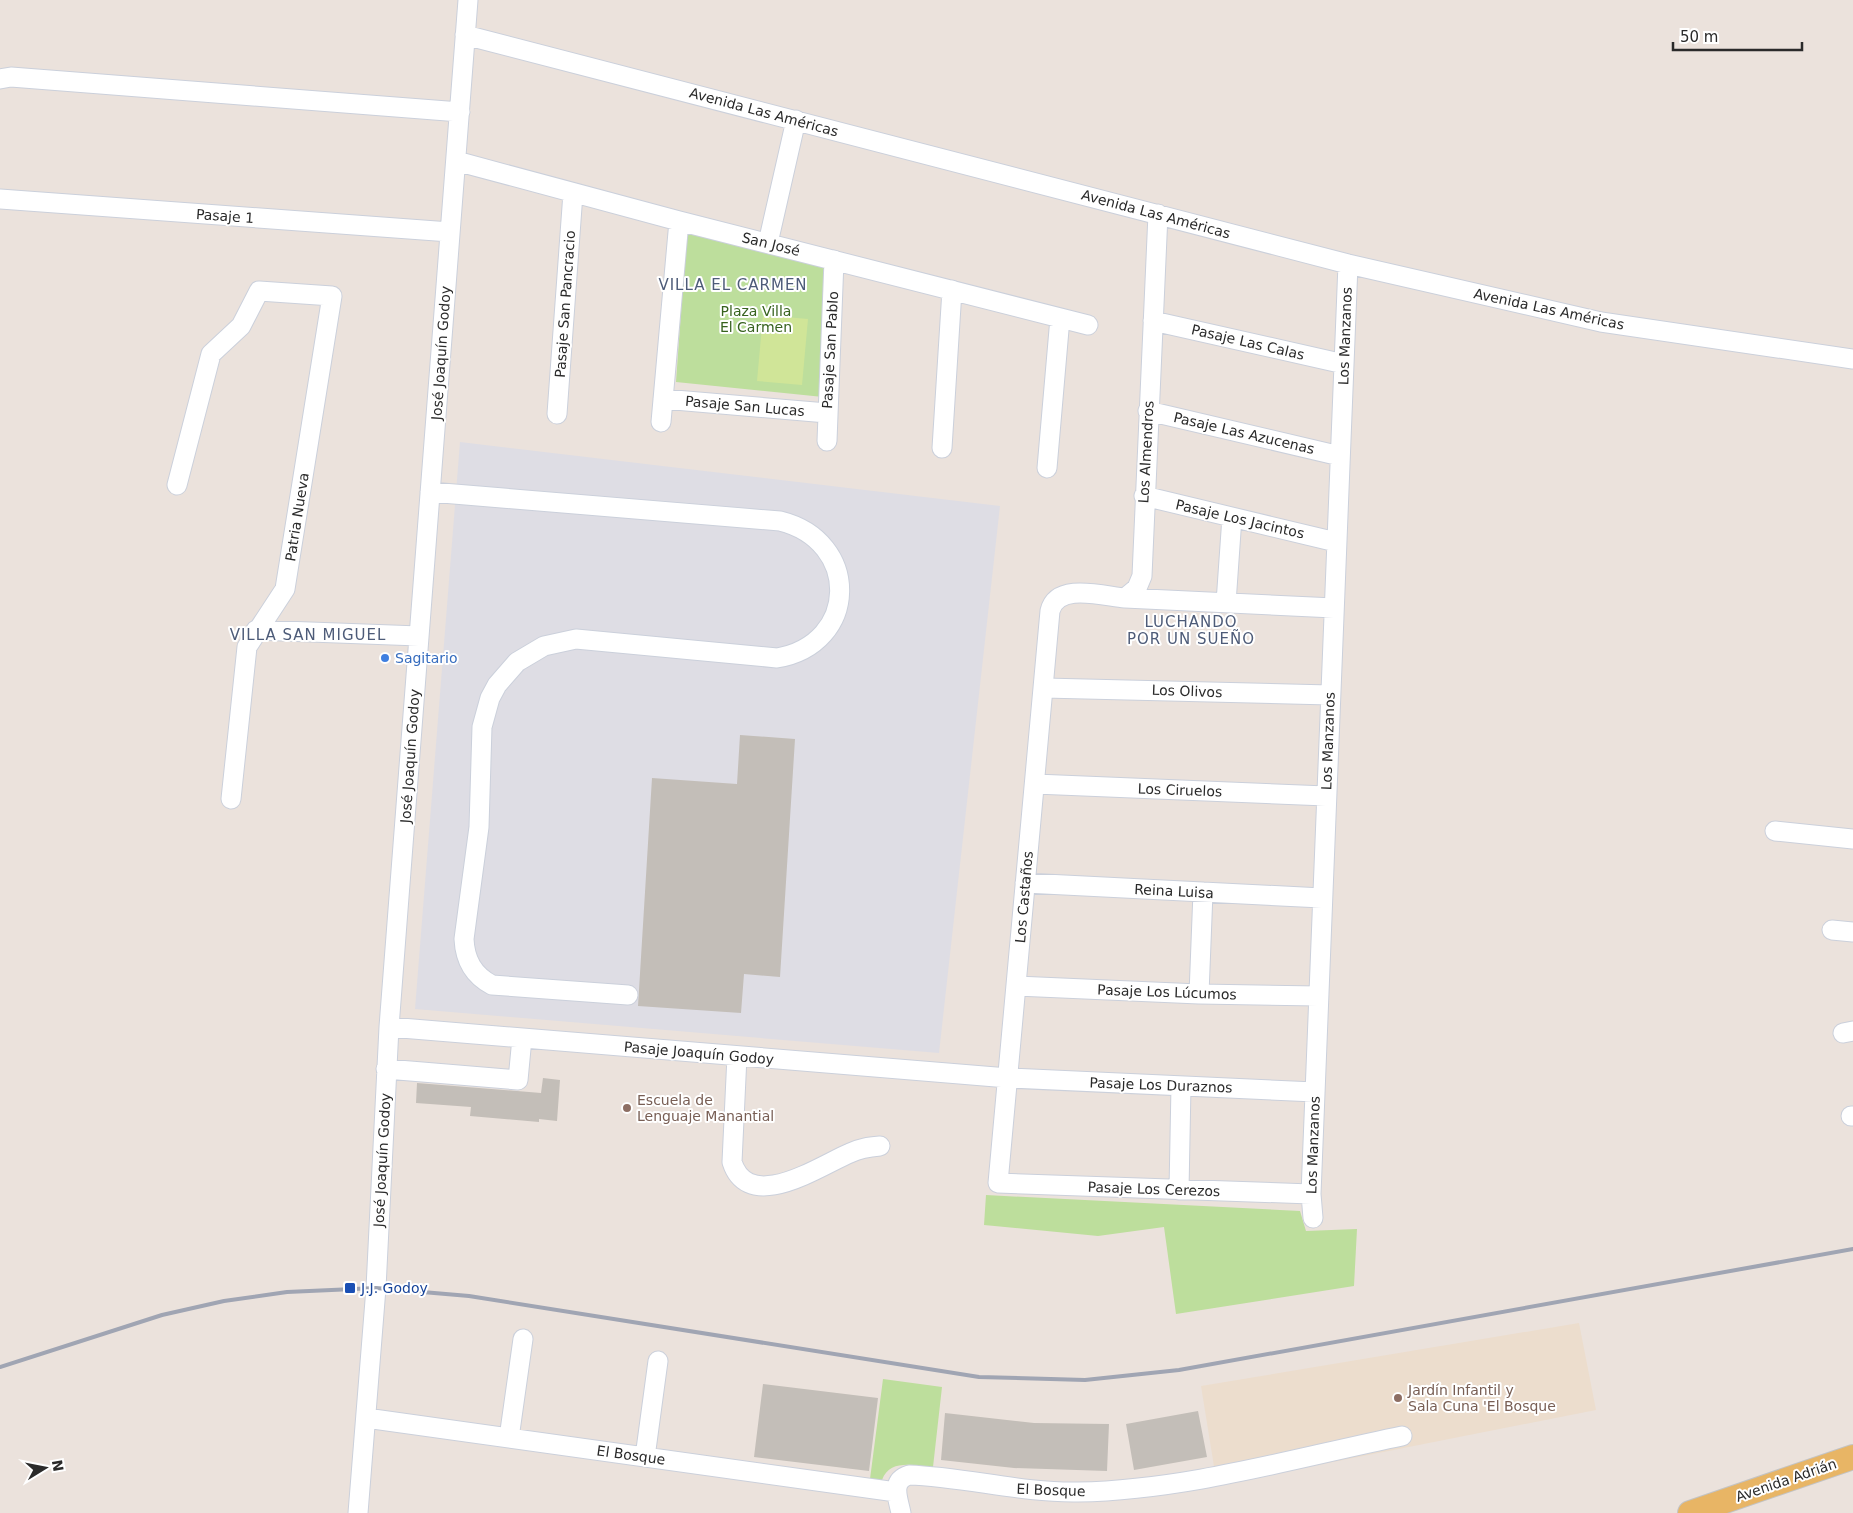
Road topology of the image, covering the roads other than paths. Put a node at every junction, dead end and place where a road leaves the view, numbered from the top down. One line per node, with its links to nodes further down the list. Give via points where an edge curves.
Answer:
1 (468, 0): 2 (street, José Joaquín Godoy)
2 (466, 35): 4 (street, José Joaquín Godoy); 5 (street, Avenida Las Américas)
3 (0, 79): 4 (street, via 11,77)
4 (460, 112): 6 (street, José Joaquín Godoy)
5 (796, 120): 9 (street, Avenida Las Américas); 12 (street)
6 (456, 161): 7 (street, San José); 11 (street, José Joaquín Godoy)
7 (573, 194): 10 (street, San José); 24 (street, Pasaje San Pancracio)
8 (0, 200): 11 (street, Pasaje 1)
9 (1158, 214): 14 (street, Avenida Las Américas); 17 (street, Los Almendros)
10 (679, 221): 12 (street, San José); 21 (street)
11 (450, 232): 31 (street, José Joaquín Godoy)
12 (768, 243): 13 (street, San José)
13 (834, 260): 15 (street, San José); 23 (street, Pasaje San Pablo)
14 (1348, 264): 19 (street, Avenida Las Américas, via 1601,322); 20 (street, Los Manzanos)
15 (952, 290): 16 (street, San José); 27 (street)
16 (1060, 318): 18 (street, San José); 29 (street)
17 (1153, 321): 20 (street, Pasaje Las Calas); 22 (street, Los Almendros)
18 (1088, 326)
19 (1853, 359)
20 (1344, 364): 28 (street, Los Manzanos)
21 (663, 399): 23 (street, Pasaje San Lucas); 25 (street)
22 (1148, 411): 28 (street, Pasaje Las Azucenas); 32 (street, Los Almendros)
23 (827, 413): 26 (street, Pasaje San Pablo)
24 (557, 414)
25 (661, 422)
26 (827, 441)
27 (942, 448)
28 (1340, 456): 34 (street, Los Manzanos)
29 (1047, 468)
30 (176, 485): 38 (street, Patria Nueva, via 211,354 241,326 259,291 332,296 285,589)
31 (430, 492): 39 (street, José Joaquín Godoy); 54 (street, via 780,521 816,536 837,569 840,594 834,619 820,639 800,652 777,658 576,638 529,653 506,673 490,698 482,727 479,827 464,940 470,966 492,985)
32 (1144, 496): 33 (street, Pasaje Los Jacintos); 35 (street, Los Almendros, via 1142,576 1137,588)
33 (1232, 517): 34 (street, Pasaje Los Jacintos); 36 (street)
34 (1336, 542): 37 (street, Los Manzanos)
35 (1125, 598): 36 (street); 40 (street, Los Castaños, via 1067,594 1054,601 1050,611)
36 (1226, 603): 37 (street)
37 (1334, 608): 41 (street, Los Manzanos)
38 (256, 630): 39 (street); 44 (street, Patria Nueva, via 246,647)
39 (419, 636): 56 (street, José Joaquín Godoy)
40 (1044, 688): 41 (street, Los Olivos); 42 (street, Los Castaños)
41 (1330, 695): 43 (street, Los Manzanos)
42 (1034, 784): 43 (street, Los Ciruelos); 47 (street, Los Castaños)
43 (1326, 796): 49 (street, Los Manzanos)
44 (231, 800)
45 (1775, 831): 46 (street)
46 (1853, 839)
47 (1025, 883): 48 (street, Reina Luisa); 52 (street, Los Castaños)
48 (1202, 892): 49 (street, Reina Luisa); 53 (street)
49 (1322, 898): 55 (street, Los Manzanos)
50 (1832, 930): 51 (street)
51 (1853, 932)
52 (1016, 986): 53 (street, Pasaje Los Lúcumos); 60 (street, Los Castaños)
53 (1198, 994): 55 (street, Pasaje Los Lúcumos)
54 (628, 995)
55 (1318, 996): 62 (street, Los Manzanos)
56 (389, 1027): 57 (street, Pasaje Joaquín Godoy); 59 (street, José Joaquín Godoy)
57 (522, 1038): 58 (street, Pasaje Joaquín Godoy); 59 (street, via 518,1080)
58 (737, 1056): 60 (street, Pasaje Joaquín Godoy); 63 (street, via 732,1162 743,1179 761,1185 784,1184 859,1149)
59 (386, 1069): 70 (street, José Joaquín Godoy, via 376,1288)
60 (1008, 1078): 61 (street, Pasaje Los Duraznos); 64 (street, Los Castaños)
61 (1181, 1086): 62 (street, Pasaje Los Duraznos); 65 (street)
62 (1314, 1092): 66 (street, Los Manzanos)
63 (880, 1146)
64 (998, 1183): 65 (street, Pasaje Los Cerezos)
65 (1178, 1190): 66 (street, Pasaje Los Cerezos)
66 (1311, 1194): 67 (street, Los Manzanos)
67 (1313, 1218)
68 (523, 1339): 72 (street)
69 (658, 1361): 74 (street)
70 (366, 1418): 72 (street, El Bosque); 76 (street, José Joaquín Godoy)
71 (1402, 1436): 75 (street, El Bosque, via 1140,1488 1076,1492 1013,1488 909,1474 900,1479)
72 (509, 1438): 74 (street, El Bosque)
73 (1853, 1456): 78 (main road, Avenida Adrián)
74 (645, 1457): 75 (street, El Bosque)
75 (896, 1492): 77 (street)
76 (358, 1513)
77 (901, 1513)
78 (1690, 1513)

